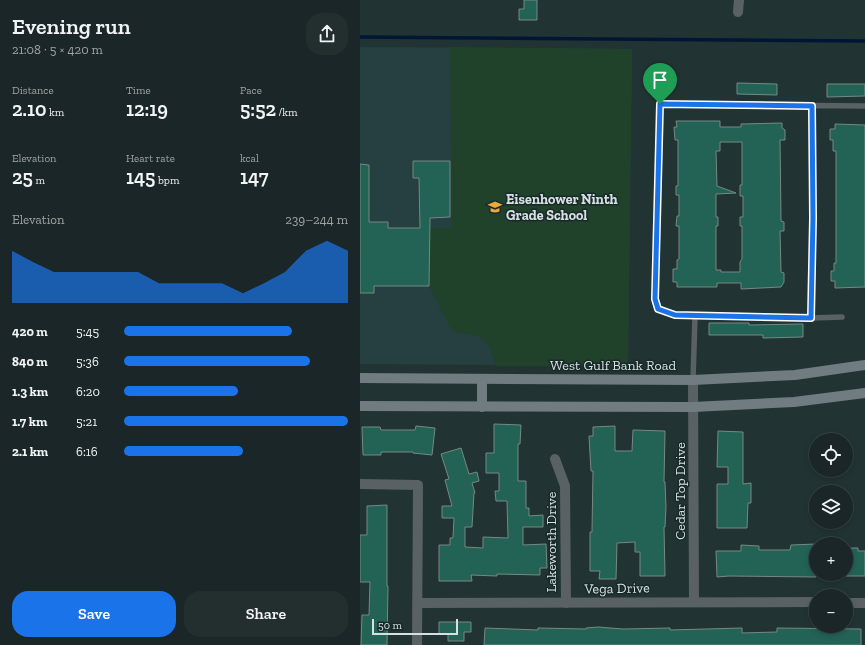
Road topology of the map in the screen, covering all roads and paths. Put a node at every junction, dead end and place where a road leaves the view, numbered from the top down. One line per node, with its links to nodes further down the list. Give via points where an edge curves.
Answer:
1 (739, 0): 2 (street)
2 (738, 12)
3 (812, 106): 4 (lane); 5 (lane, via 660,104 655,299 658,309 675,315); 7 (lane)
4 (865, 106)
5 (695, 316): 7 (lane); 11 (lane)
6 (842, 317): 7 (lane)
7 (811, 318)
8 (865, 365): 11 (main road, West Gulf Bank Road, via 794,375)
9 (360, 378): 10 (main road, West Gulf Bank Road)
10 (482, 379): 11 (main road, West Gulf Bank Road); 14 (main road)
11 (693, 380): 15 (street, Cedar Top Drive)
12 (865, 393): 15 (main road, via 794,402)
13 (360, 406): 14 (main road)
14 (482, 407): 15 (main road)
15 (693, 407): 18 (street, Cedar Top Drive)
16 (555, 459): 21 (street, Lakeworth Drive, via 565,486)
17 (360, 484): 20 (street, via 418,485)
18 (694, 602): 19 (street, Vega Drive); 21 (street, Vega Drive)
19 (809, 602)
20 (418, 603): 21 (street, Vega Drive); 24 (street)
21 (566, 603)
22 (853, 603): 23 (street)
23 (865, 603)
24 (417, 645)

